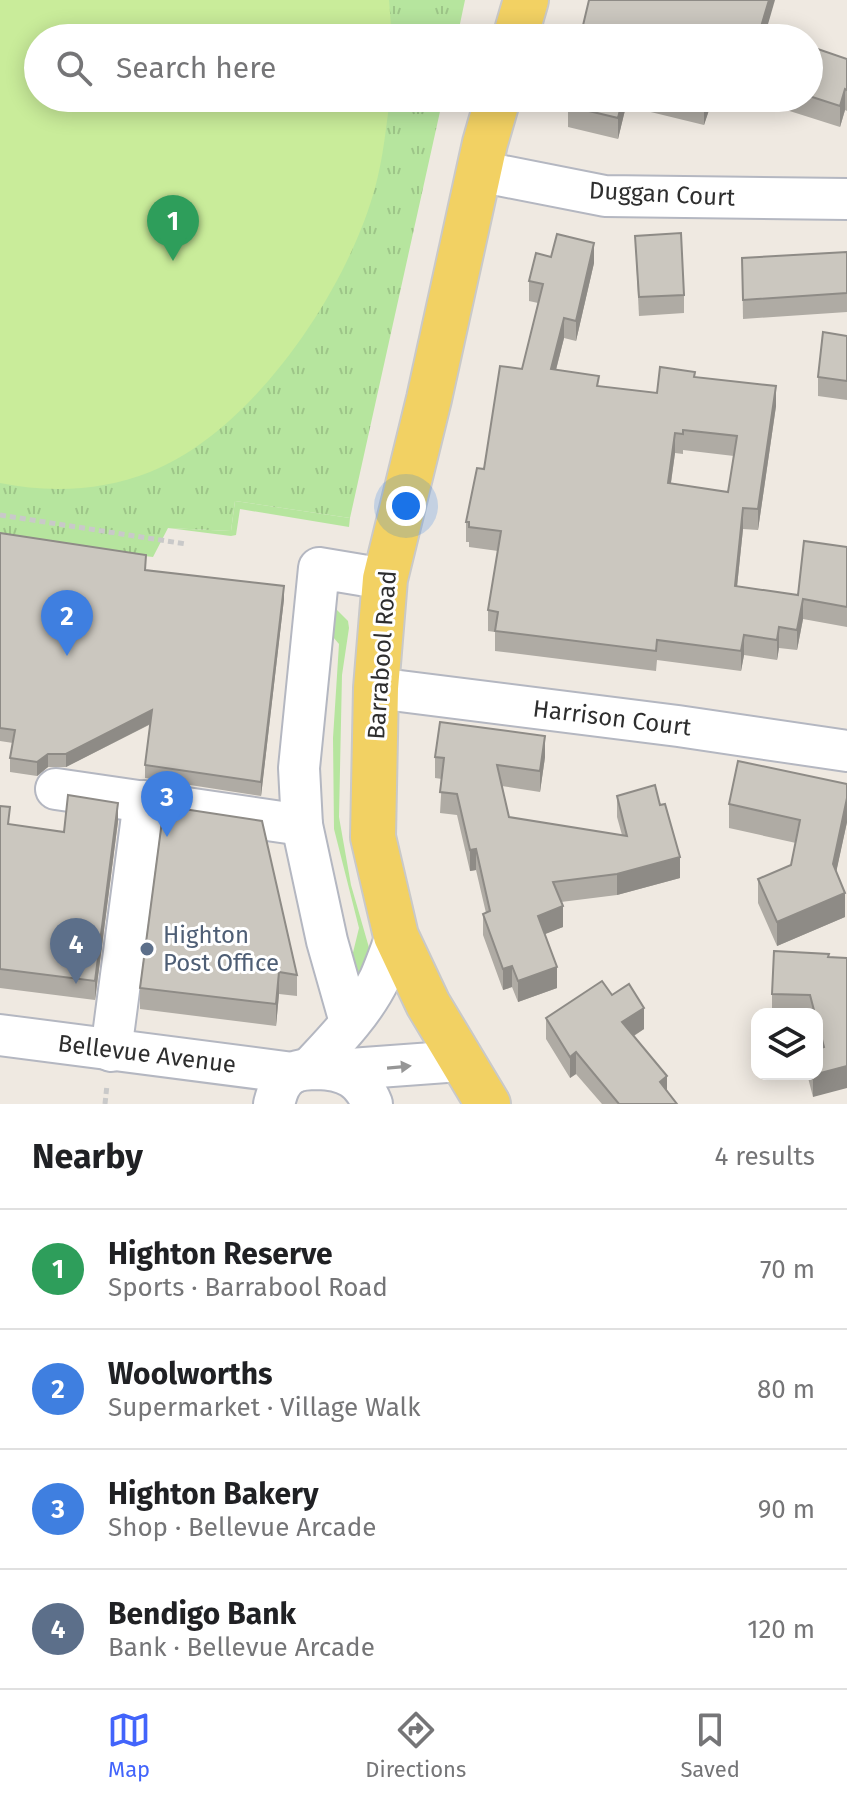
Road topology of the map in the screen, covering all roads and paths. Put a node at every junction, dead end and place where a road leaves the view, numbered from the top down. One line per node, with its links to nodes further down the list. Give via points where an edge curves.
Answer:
1 (509, 0): 3 (main road)
2 (526, 0): 4 (main road)
3 (505, 24)
4 (519, 24)
5 (492, 112): 6 (main road, Barrabool Road)
6 (482, 157): 7 (street, Duggan Court, via 605,196); 10 (main road, Barrabool Road)
7 (847, 199)
8 (0, 515): 9 (path)
9 (186, 544)
10 (385, 579): 11 (main road, Barrabool Road); 15 (street, via 319,568 299,768)
11 (376, 688): 12 (street, Harrison Court); 16 (main road, Barrabool Road, via 373,837)
12 (847, 751)
13 (56, 789): 14 (street)
14 (144, 801): 15 (street); 19 (street)
15 (302, 825): 17 (street)
16 (396, 936): 17 (street, via 380,978); 21 (main road, Barrabool Road)
17 (350, 1022): 20 (street)
18 (0, 1035): 19 (street, Bellevue Avenue)
19 (111, 1051): 20 (street, Bellevue Avenue)
20 (304, 1079): 21 (street, Bellevue Avenue, one-way to 21); 22 (street, via 352,1076)
21 (471, 1090)
22 (372, 1104)

